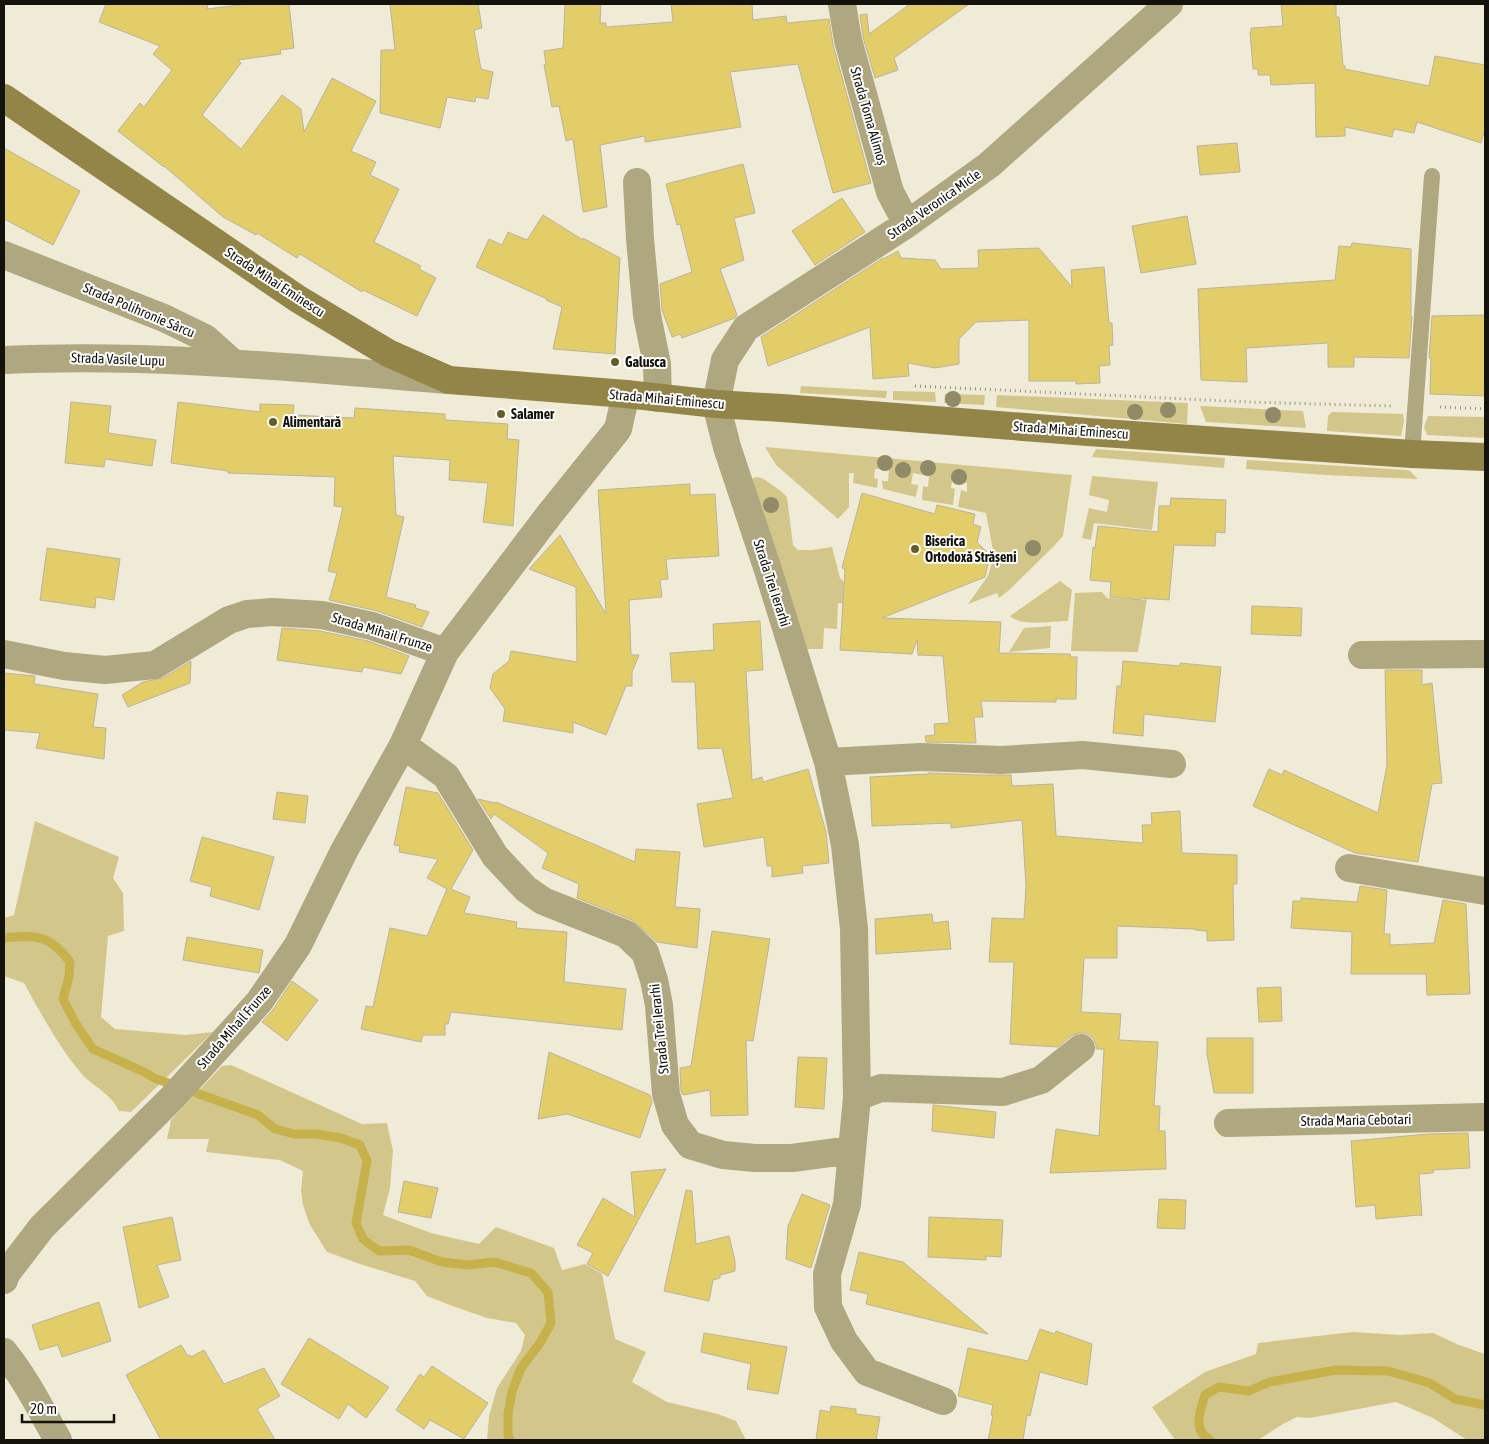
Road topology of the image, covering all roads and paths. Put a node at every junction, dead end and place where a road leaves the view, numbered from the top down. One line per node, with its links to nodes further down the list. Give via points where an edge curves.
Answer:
1 (842, 4): 6 (street, Strada Toma Alimoș, via 848,40 890,192)
2 (1169, 4): 6 (street, Strada Veronica Micle, via 990,165)
3 (4, 98): 10 (main road, Strada Mihai Eminescu, via 298,299 388,353)
4 (1432, 176): 15 (lane)
5 (637, 182): 13 (street, via 647,315 657,364)
6 (907, 224): 14 (street, Strada Veronica Micle, via 746,328 725,360)
7 (4, 255): 9 (street, Strada Polihronie Sârcu, via 164,318 205,338)
8 (4, 360): 9 (street, Strada Vasile Lupu, via 60,357)
9 (233, 362): 10 (street)
10 (449, 380): 12 (main road, Strada Mihai Eminescu)
11 (910, 386): 15 (path)
12 (626, 394): 13 (main road, Strada Mihai Eminescu); 19 (street, Strada Mihail Frunze, via 618,428)
13 (658, 398): 14 (main road, Strada Mihai Eminescu)
14 (716, 404): 17 (main road, Strada Mihai Eminescu); 24 (street, Strada Trei Ierarhi)
15 (1416, 407): 16 (path); 17 (lane)
16 (1485, 409)
17 (1412, 454): 18 (main road, Strada Mihai Eminescu)
18 (1485, 457)
19 (445, 652): 20 (street, Strada Mihail Frunze, via 372,626 322,615 272,612 247,614 229,620 155,665 106,670 64,666); 23 (street, Strada Mihail Frunze)
20 (4, 654)
21 (1485, 654): 22 (street)
22 (1362, 655)
23 (403, 745): 32 (street, Strada Trei Ierarhi, via 446,776 495,856 526,889 543,901 626,934 645,952 659,1005 666,1094 675,1125 690,1145 723,1155 755,1158 792,1158); 33 (street, Strada Mihail Frunze, via 344,852 298,945 259,1002 173,1097 42,1227)
24 (828, 762): 25 (street, via 921,757 1002,760 1083,755); 29 (street, Strada Trei Ierarhi, via 845,845 854,929)
25 (1172, 764)
26 (1349, 868): 27 (street)
27 (1485, 891)
28 (1081, 1048): 29 (street, via 1041,1080 1003,1092 881,1088)
29 (857, 1097): 32 (street, Strada Trei Ierarhi)
30 (1485, 1117): 31 (street, Strada Maria Cebotari)
31 (1228, 1123)
32 (852, 1150): 35 (street, Strada Trei Ierarhi, via 847,1204 827,1274 828,1307 844,1341 867,1372)
33 (4, 1280)
34 (4, 1352): 36 (street, via 28,1386)
35 (944, 1401)
36 (58, 1440)

